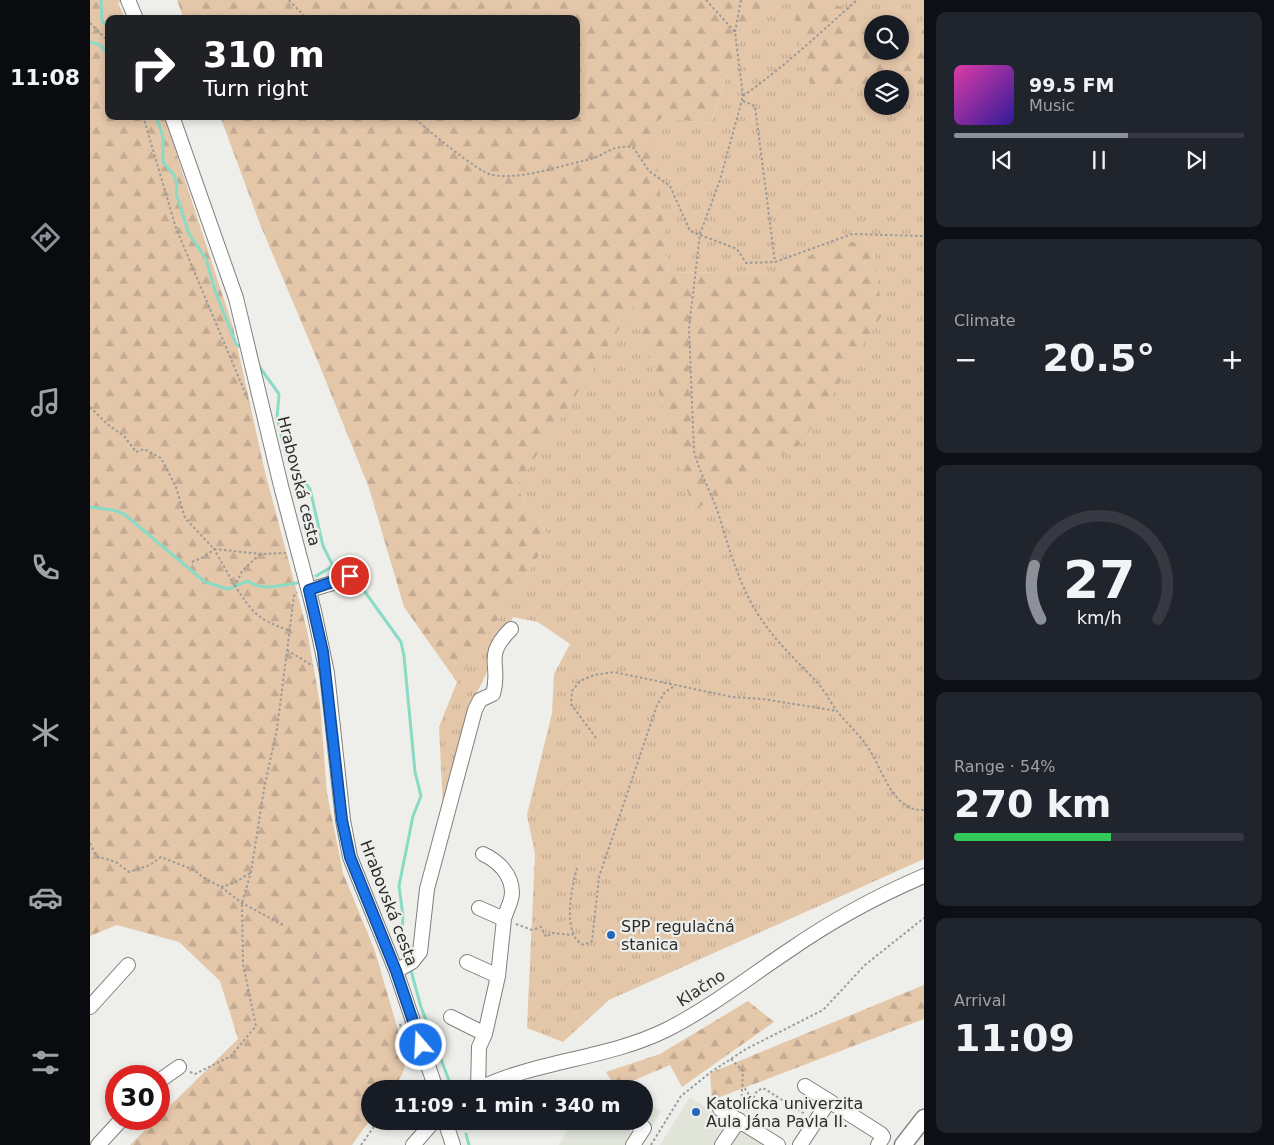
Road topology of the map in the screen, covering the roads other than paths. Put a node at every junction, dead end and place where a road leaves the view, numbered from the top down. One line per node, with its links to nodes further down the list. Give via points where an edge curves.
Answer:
1 (128, 0): 2 (street)
2 (134, 15)
3 (173, 120): 5 (street, Hrabovská cesta, via 226,266)
4 (352, 575): 5 (street)
5 (305, 589): 13 (street, Hrabovská cesta, via 323,652 342,820 350,857)
6 (511, 629): 13 (street, via 495,650 493,694 480,700 475,710 427,890 420,952)
7 (483, 854): 10 (street, via 500,864 508,875 512,893)
8 (924, 876): 22 (street, Klačno, via 844,915 666,1030 632,1043)
9 (479, 908): 10 (street)
10 (504, 919): 14 (street)
11 (467, 962): 14 (street)
12 (128, 965): 15 (street)
13 (404, 966): 20 (street, Hrabovská cesta)
14 (498, 976): 17 (street)
15 (90, 1007)
16 (452, 1017): 17 (street)
17 (485, 1034): 21 (street, via 480,1047)
18 (179, 1067): 19 (street)
19 (170, 1073)
20 (434, 1080)
21 (478, 1080)
22 (499, 1080)
23 (805, 1086): 24 (street)
24 (829, 1101): 38 (street); 39 (street, via 879,1133 883,1137)
25 (720, 1109): 26 (street)
26 (741, 1118): 36 (street); 37 (street)
27 (924, 1118): 40 (main road)
28 (112, 1130): 32 (street)
29 (432, 1130): 33 (street)
30 (445, 1130): 34 (street)
31 (643, 1130): 35 (street)
32 (98, 1145)
33 (413, 1145)
34 (452, 1145)
35 (633, 1145)
36 (722, 1145)
37 (778, 1145)
38 (800, 1145)
39 (878, 1145)
40 (903, 1145)

